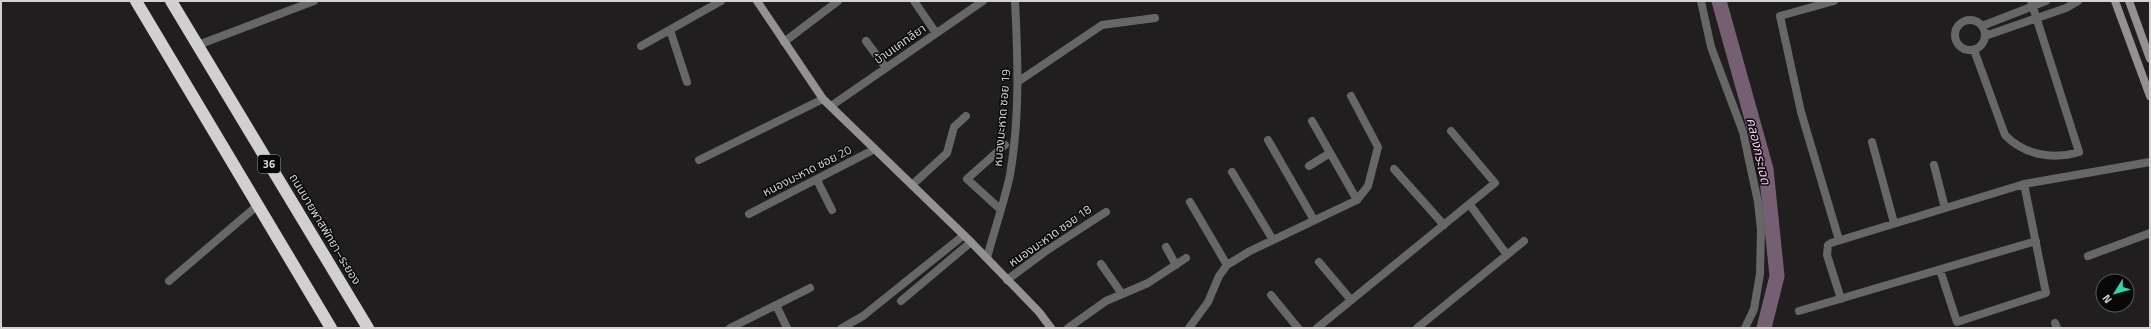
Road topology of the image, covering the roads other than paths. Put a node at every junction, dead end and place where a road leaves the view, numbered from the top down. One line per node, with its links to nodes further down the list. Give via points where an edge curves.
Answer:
1 (136, 1): 55 (highway, 36)
2 (171, 1): 25 (highway, ถนนบายพาสพัทยา–ระยอง / 36)
3 (314, 1): 25 (street)
4 (722, 1): 20 (street)
5 (757, 1): 24 (street)
6 (838, 1): 24 (street)
7 (914, 1): 21 (street)
8 (983, 1): 21 (street, บ้านแคทลียา)
9 (1016, 1): 30 (street, หนองมะหาด ซอย 19)
10 (1701, 1): 103 (street, via 1711,47 1743,132 1758,202 1761,230 1760,274 1754,309)
11 (1834, 1): 68 (street, via 1780,16 1801,112)
12 (2046, 1): 16 (street)
13 (2078, 1): 18 (street)
14 (2115, 1): 33 (street)
15 (2129, 1): 28 (street)
16 (2032, 3): 18 (street); 19 (street)
17 (1155, 18): 30 (street, via 1102,25)
18 (2038, 18): 22 (street); 27 (street, via 2079,152 2068,155 2030,153 2015,146 2005,135)
19 (1982, 26): 22 (street); 27 (street, via 1977,22 1964,21 1954,33 1955,41 1960,47 1964,50)
20 (670, 30): 26 (street); 31 (street)
21 (936, 34): 29 (street, บ้านแคทลียา)
22 (1985, 36): 27 (street, via 1980,48)
23 (866, 41): 29 (street)
24 (784, 42): 34 (street)
25 (198, 45): 94 (highway, ถนนบายพาสพัทยา–ระยอง / 36)
26 (641, 46)
27 (1974, 50)
28 (2150, 59)
29 (886, 68): 35 (street, บ้านแคทลียา)
30 (1019, 81): 58 (street, หนองมะหาด ซอย 19, via 1015,144)
31 (687, 82)
32 (1351, 96): 53 (street, via 1378,147 1368,186)
33 (2150, 96)
34 (823, 99): 35 (street); 44 (street)
35 (831, 106): 42 (street)
36 (966, 116): 52 (street, via 954,127 947,153)
37 (1312, 121): 43 (street)
38 (1451, 131): 56 (street, via 1495,183)
39 (1268, 140): 62 (street)
40 (1872, 142): 63 (street)
41 (1005, 145): 58 (street, via 967,179)
42 (875, 149): 50 (street, หนองมะหาด ซอย 20); 52 (street)
43 (1330, 153): 47 (street); 53 (street)
44 (699, 160)
45 (2150, 162): 51 (street)
46 (1934, 165): 57 (street)
47 (1309, 166)
48 (1394, 169): 64 (street)
49 (1232, 172): 67 (street)
50 (817, 180): 59 (street); 61 (street, หนองมะหาด ซอย 20)
51 (2024, 184): 57 (street); 70 (street)
52 (912, 185): 66 (street)
53 (1356, 200): 62 (street)
54 (1190, 202): 80 (street)
55 (258, 205): 83 (street); 93 (highway, 36)
56 (1470, 205): 64 (street); 73 (street)
57 (1945, 208): 63 (street)
58 (1000, 209): 75 (street, หนองมะหาด ซอย 19)
59 (832, 210)
60 (1106, 212): 82 (street, หนองมะหาด ซอย 18)
61 (749, 214)
62 (1314, 220): 67 (street)
63 (1894, 223): 68 (street)
64 (1444, 225): 89 (street)
65 (2150, 233): 74 (street)
66 (964, 235): 71 (street); 97 (street, via 862,316)
67 (1273, 240): 80 (street)
68 (1839, 240): 87 (street, via 1828,246 1827,251)
69 (1524, 241): 73 (street)
70 (2036, 241): 81 (street); 81 (street, via 2046,293 1957,322)
71 (971, 242): 75 (street); 88 (street)
72 (1166, 247): 79 (street)
73 (1507, 255): 102 (street)
74 (2088, 256)
75 (987, 258): 82 (street)
76 (1186, 258): 79 (street)
77 (1319, 262): 89 (street)
78 (1101, 264): 85 (street)
79 (1176, 265): 85 (street)
80 (1227, 265): 100 (street, via 1219,276 1208,302)
81 (1940, 270): 87 (street)
82 (1007, 280): 98 (street)
83 (169, 282)
84 (810, 288): 90 (street)
85 (1122, 294): 99 (street, via 1106,301)
86 (1271, 295): 101 (street)
87 (1841, 299): 91 (street)
88 (901, 300)
89 (1351, 300): 92 (street)
90 (776, 305): 95 (street); 96 (street)
91 (1799, 311)
92 (1322, 326)
93 (331, 328)
94 (368, 328)
95 (730, 328)
96 (787, 328)
97 (842, 328)
98 (1051, 328)
99 (1068, 328)
100 (1189, 328)
101 (1298, 328)
102 (1417, 328)
103 (1745, 328)

